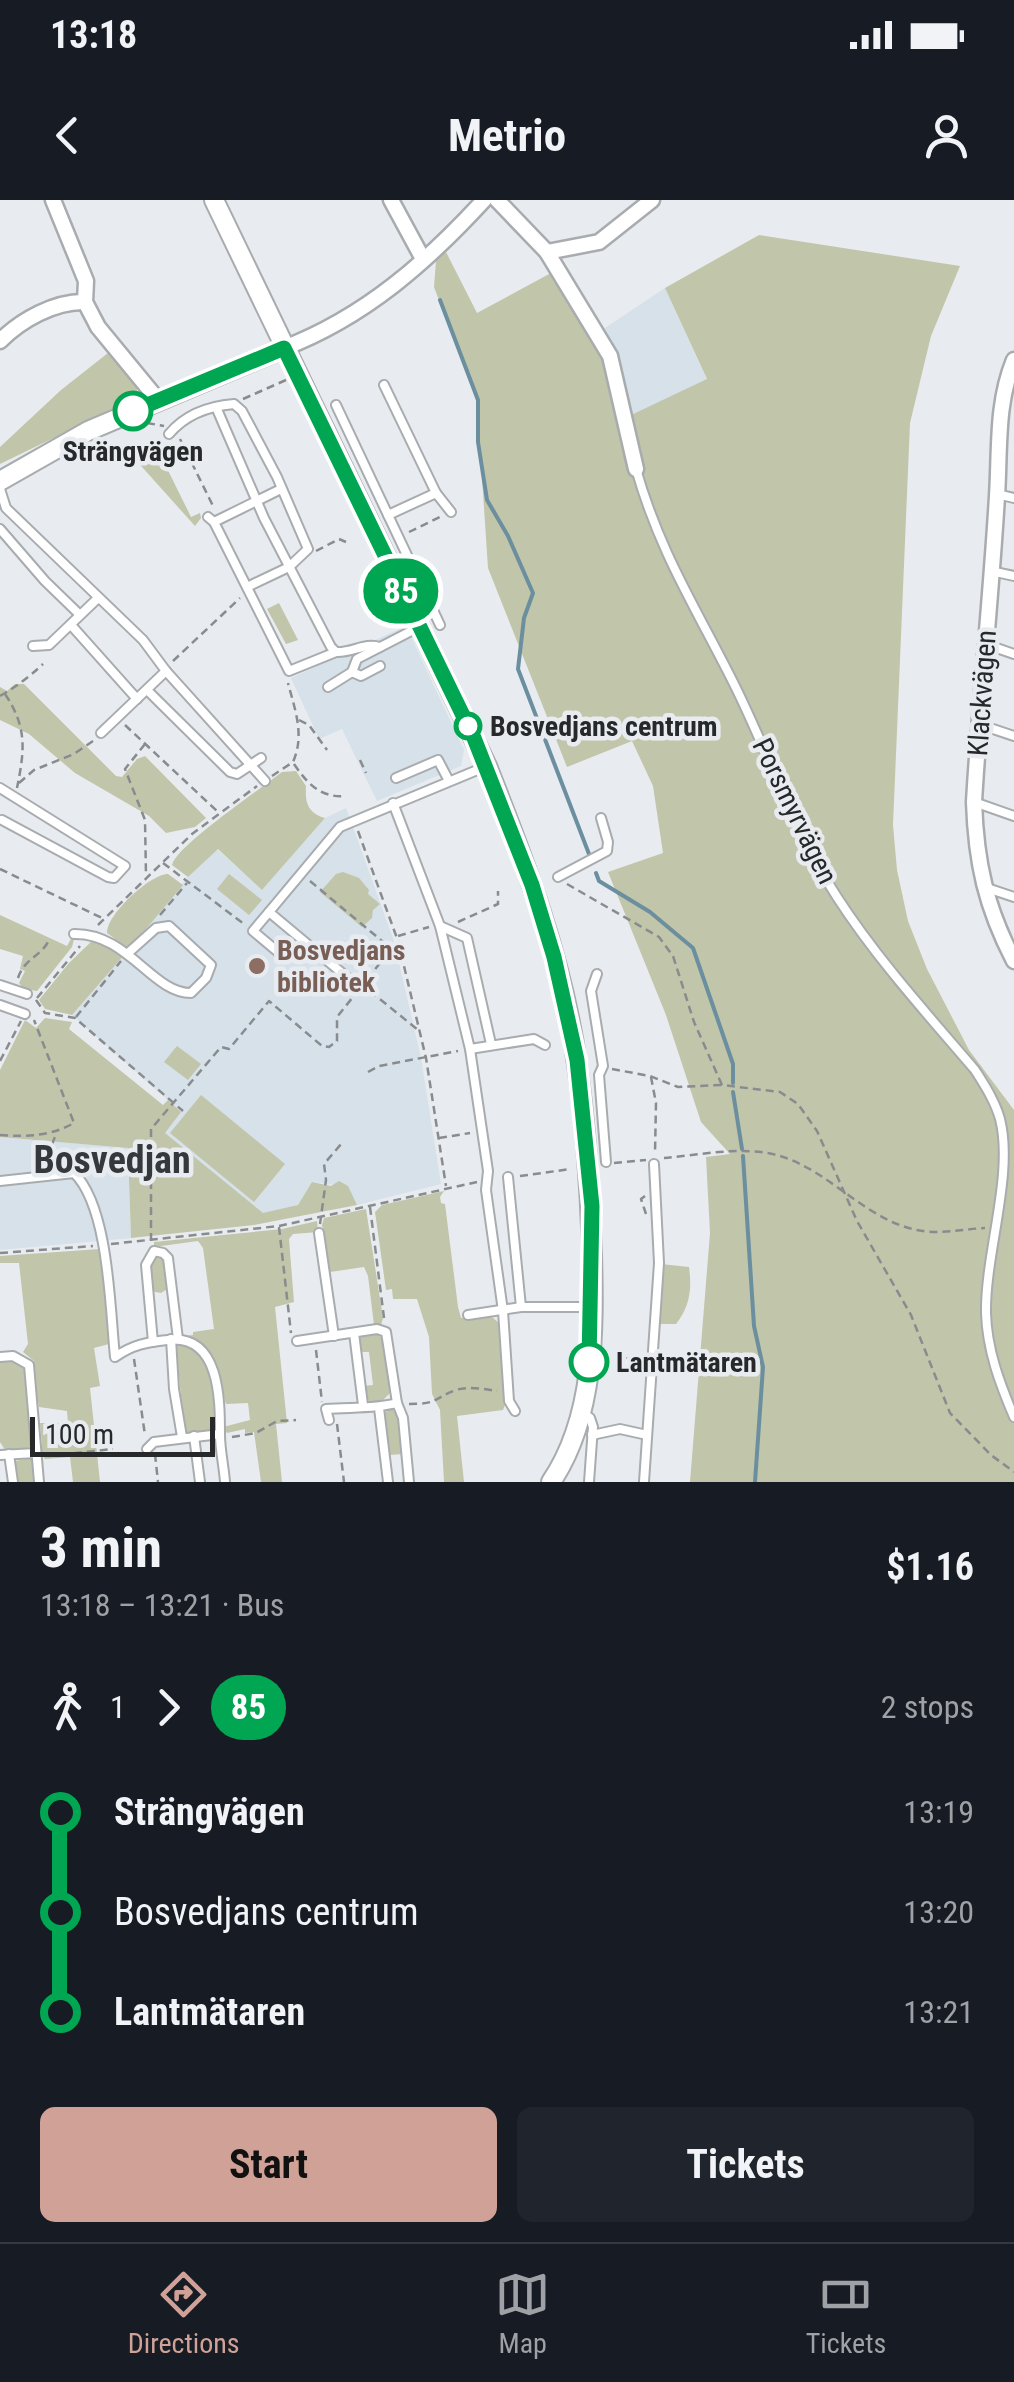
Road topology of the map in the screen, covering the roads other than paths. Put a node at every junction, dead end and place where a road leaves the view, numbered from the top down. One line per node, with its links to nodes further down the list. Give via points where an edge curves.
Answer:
1 (53, 200): 9 (street, via 86,282)
2 (214, 200): 11 (street)
3 (390, 200): 8 (street)
4 (484, 200): 8 (street)
5 (497, 200): 7 (street, Porsmyrvägen)
6 (652, 200): 7 (street, via 599,242)
7 (547, 252): 19 (street, Porsmyrvägen, via 610,356)
8 (423, 260): 11 (street, via 376,301)
9 (85, 302): 10 (street, via 71,301 24,321); 14 (street, via 98,328)
10 (0, 340)
11 (284, 348): 14 (street); 27 (street)
12 (1014, 360): 17 (street, Klackvägen, via 1004,386)
13 (384, 385): 22 (lane)
14 (158, 400): 20 (street, via 88,431)
15 (336, 405): 24 (lane)
16 (216, 407): 18 (lane); 21 (lane, via 234,404); 26 (lane)
17 (1007, 416): 23 (street, Klackvägen)
18 (171, 431)
19 (636, 469): 108 (lane, Porsmyrvägen, via 667,558 837,898 992,1098 1003,1147 986,1315 1001,1390)
20 (0, 485): 28 (lane)
21 (280, 490): 26 (lane); 32 (lane, via 308,550)
22 (436, 493): 29 (lane); 30 (lane)
23 (997, 494): 25 (lane); 33 (street, Klackvägen)
24 (380, 498): 27 (lane); 30 (lane)
25 (1014, 498)
26 (258, 499): 32 (lane); 35 (lane, via 211,520)
27 (361, 508): 40 (street)
28 (3, 511): 36 (lane)
29 (450, 512)
30 (388, 515): 39 (lane)
31 (0, 529): 37 (lane)
32 (289, 567): 35 (lane); 44 (lane)
33 (991, 570): 34 (lane); 41 (street, Klackvägen)
34 (1014, 576)
35 (248, 589): 44 (lane, via 288,671)
36 (98, 599): 37 (lane); 47 (lane)
37 (80, 614): 38 (lane)
38 (71, 625): 42 (lane, via 50,645); 51 (lane)
39 (440, 626)
40 (419, 627): 43 (lane); 57 (street)
41 (985, 644): 45 (lane); 52 (street, Klackvägen)
42 (33, 646)
43 (380, 647): 44 (lane); 48 (lane, via 356,660)
44 (336, 652)
45 (1014, 654)
46 (380, 666): 48 (lane, via 360,676)
47 (166, 671): 50 (lane); 56 (lane)
48 (352, 672): 49 (lane)
49 (328, 687)
50 (147, 690): 51 (lane); 56 (lane, via 230,772)
51 (137, 699): 53 (lane)
52 (978, 724): 54 (lane); 63 (street, Klackvägen)
53 (101, 733)
54 (1014, 736)
55 (261, 758): 56 (lane)
56 (252, 766): 59 (lane)
57 (487, 766): 60 (lane); 92 (street, via 532,885 577,1060 592,1206)
58 (396, 778): 60 (lane, via 438,760)
59 (265, 781)
60 (450, 781): 64 (lane)
61 (0, 788): 62 (lane)
62 (15, 799): 67 (lane); 67 (lane, via 124,866 108,876)
63 (974, 802): 65 (lane); 69 (street, Klackvägen)
64 (394, 803): 71 (lane, via 340,828); 72 (lane)
65 (1014, 816)
66 (601, 818): 68 (lane, via 607,851)
67 (1, 822)
68 (558, 877)
69 (982, 886): 70 (lane); 76 (street, Klackvägen)
70 (1014, 897)
71 (269, 912): 74 (lane); 74 (lane, via 253,931 284,958)
72 (440, 926): 83 (lane, via 467,938); 85 (lane)
73 (74, 934): 75 (lane, via 110,940)
74 (304, 942): 79 (lane)
75 (127, 954): 75 (lane, via 179,993 191,993 210,966 169,926 156,928)
76 (1014, 962)
77 (597, 974): 87 (lane, via 591,991 603,1066)
78 (0, 985): 80 (lane)
79 (360, 988)
80 (32, 997)
81 (0, 1005): 82 (lane)
82 (25, 1014)
83 (491, 1044): 84 (lane, via 534,1039); 85 (lane)
84 (545, 1045)
85 (470, 1049): 93 (lane)
86 (654, 1161): 102 (lane, via 659,1263)
87 (606, 1162)
88 (508, 1177): 91 (lane)
89 (0, 1181): 98 (lane, via 74,1173 81,1180 96,1214 116,1357 132,1345)
90 (320, 1233): 96 (lane)
91 (521, 1307): 92 (lane); 93 (lane)
92 (592, 1307): 107 (street)
93 (503, 1311): 94 (lane); 106 (lane)
94 (468, 1315)
95 (354, 1333): 96 (lane); 103 (lane, via 386,1332); 104 (lane)
96 (334, 1336): 99 (lane)
97 (174, 1339): 98 (lane); 98 (lane, via 168,1258 154,1251 146,1265); 113 (lane, via 201,1350 214,1368); 114 (lane)
98 (153, 1342)
99 (297, 1342)
100 (0, 1357): 117 (lane, via 29,1365)
101 (623, 1364): 102 (lane)
102 (653, 1364): 110 (lane)
103 (397, 1404): 105 (lane); 123 (lane)
104 (363, 1405): 105 (lane); 109 (lane, via 331,1408)
105 (379, 1408): 122 (lane)
106 (515, 1411)
107 (582, 1412): 111 (lane, via 592,1422); 124 (street)
108 (1014, 1417)
109 (329, 1420)
110 (647, 1434): 111 (lane, via 620,1429); 126 (lane)
111 (592, 1435): 125 (lane)
112 (194, 1436): 113 (lane); 114 (lane); 120 (lane)
113 (220, 1436): 121 (lane)
114 (182, 1437): 115 (lane)
115 (150, 1446)
116 (5, 1454): 117 (lane); 118 (lane)
117 (36, 1455): 119 (lane)
118 (13, 1482)
119 (39, 1482)
120 (200, 1482)
121 (225, 1482)
122 (388, 1482)
123 (410, 1482)
124 (550, 1482)
125 (589, 1482)
126 (644, 1482)

